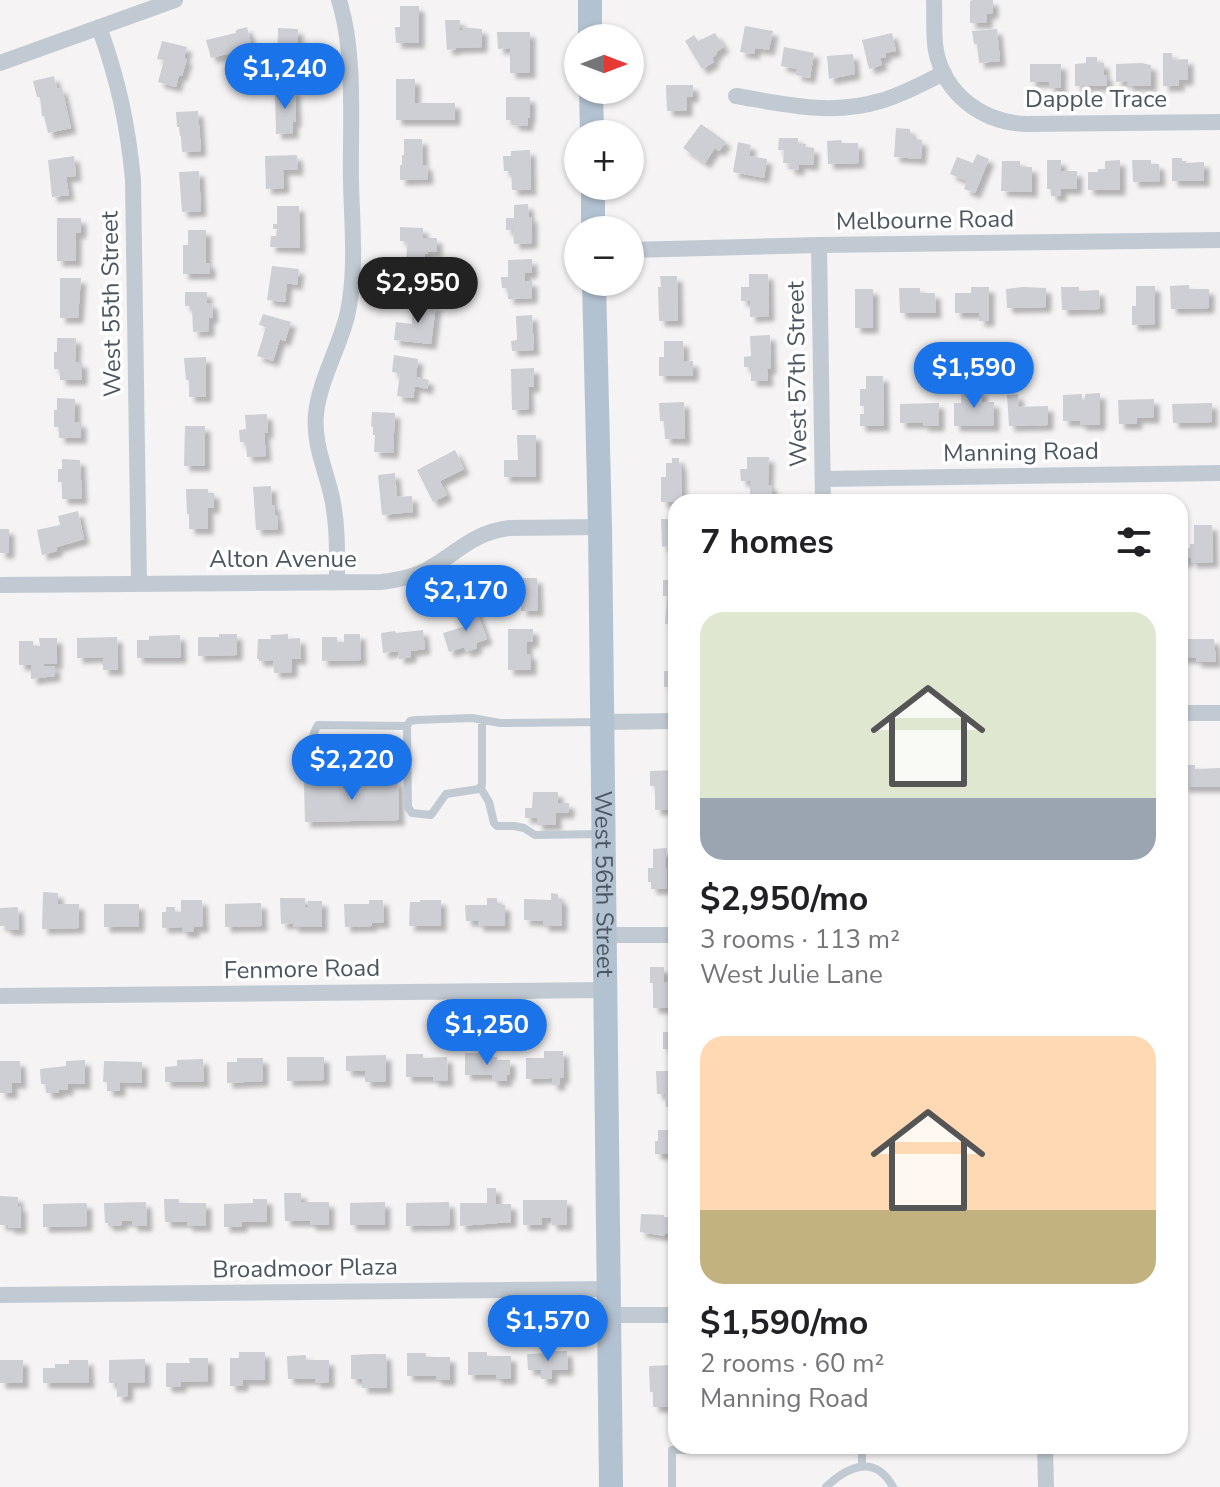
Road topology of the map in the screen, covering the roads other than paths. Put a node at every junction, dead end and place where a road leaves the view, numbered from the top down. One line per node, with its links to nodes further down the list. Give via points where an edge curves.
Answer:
1 (175, 0): 6 (street)
2 (339, 0): 19 (street, via 350,71 352,280 347,317 316,415 319,454 336,525)
3 (590, 0): 5 (main road)
4 (934, 0): 8 (street, via 935,47)
5 (590, 24)
6 (99, 27): 7 (street); 20 (street, West 55th Street, via 118,85 132,157)
7 (0, 63)
8 (944, 73): 9 (street, via 891,98 855,107 817,108); 10 (street, Dapple Trace, via 977,111 1014,124)
9 (736, 96)
10 (1220, 122)
11 (1220, 240): 12 (street, Melbourne Road)
12 (819, 245): 13 (street, Melbourne Road); 16 (street, West 57th Street)
13 (644, 250)
14 (594, 296): 18 (main road, West 56th Street)
15 (1220, 473): 16 (street, Manning Road)
16 (823, 479): 17 (street, West 57th Street)
17 (823, 494)
18 (600, 527): 19 (street, Alton Avenue, via 498,530 406,578); 26 (main road, West 56th Street)
19 (337, 582): 20 (street, Alton Avenue)
20 (139, 584): 21 (street, Alton Avenue)
21 (0, 585)
22 (1188, 713): 23 (street)
23 (1220, 713)
24 (482, 720): 26 (lane); 27 (lane, via 416,720); 29 (lane)
25 (668, 721): 26 (street)
26 (602, 722): 30 (main road, West 56th Street)
27 (407, 726): 28 (lane); 28 (lane, via 318,725 313,754 317,760)
28 (408, 760): 29 (lane, via 412,813 431,815 446,794)
29 (480, 787): 30 (lane, via 497,826 524,828 535,835)
30 (603, 834): 31 (main road, West 56th Street)
31 (605, 935): 32 (street); 33 (main road, West 56th Street)
32 (668, 935)
33 (605, 990): 34 (street, Fenmore Road); 35 (main road, West 56th Street)
34 (0, 996)
35 (610, 1289): 36 (street, Broadmoor Plaza); 37 (main road, West 56th Street)
36 (0, 1295)
37 (610, 1315): 38 (street); 43 (main road, West 56th Street)
38 (668, 1315)
39 (672, 1454): 44 (lane)
40 (862, 1454): 42 (lane)
41 (1045, 1454): 47 (street)
42 (862, 1466): 45 (lane, via 840,1473); 46 (lane, via 878,1469)
43 (611, 1487)
44 (672, 1487)
45 (826, 1487)
46 (893, 1487)
47 (1046, 1487)

